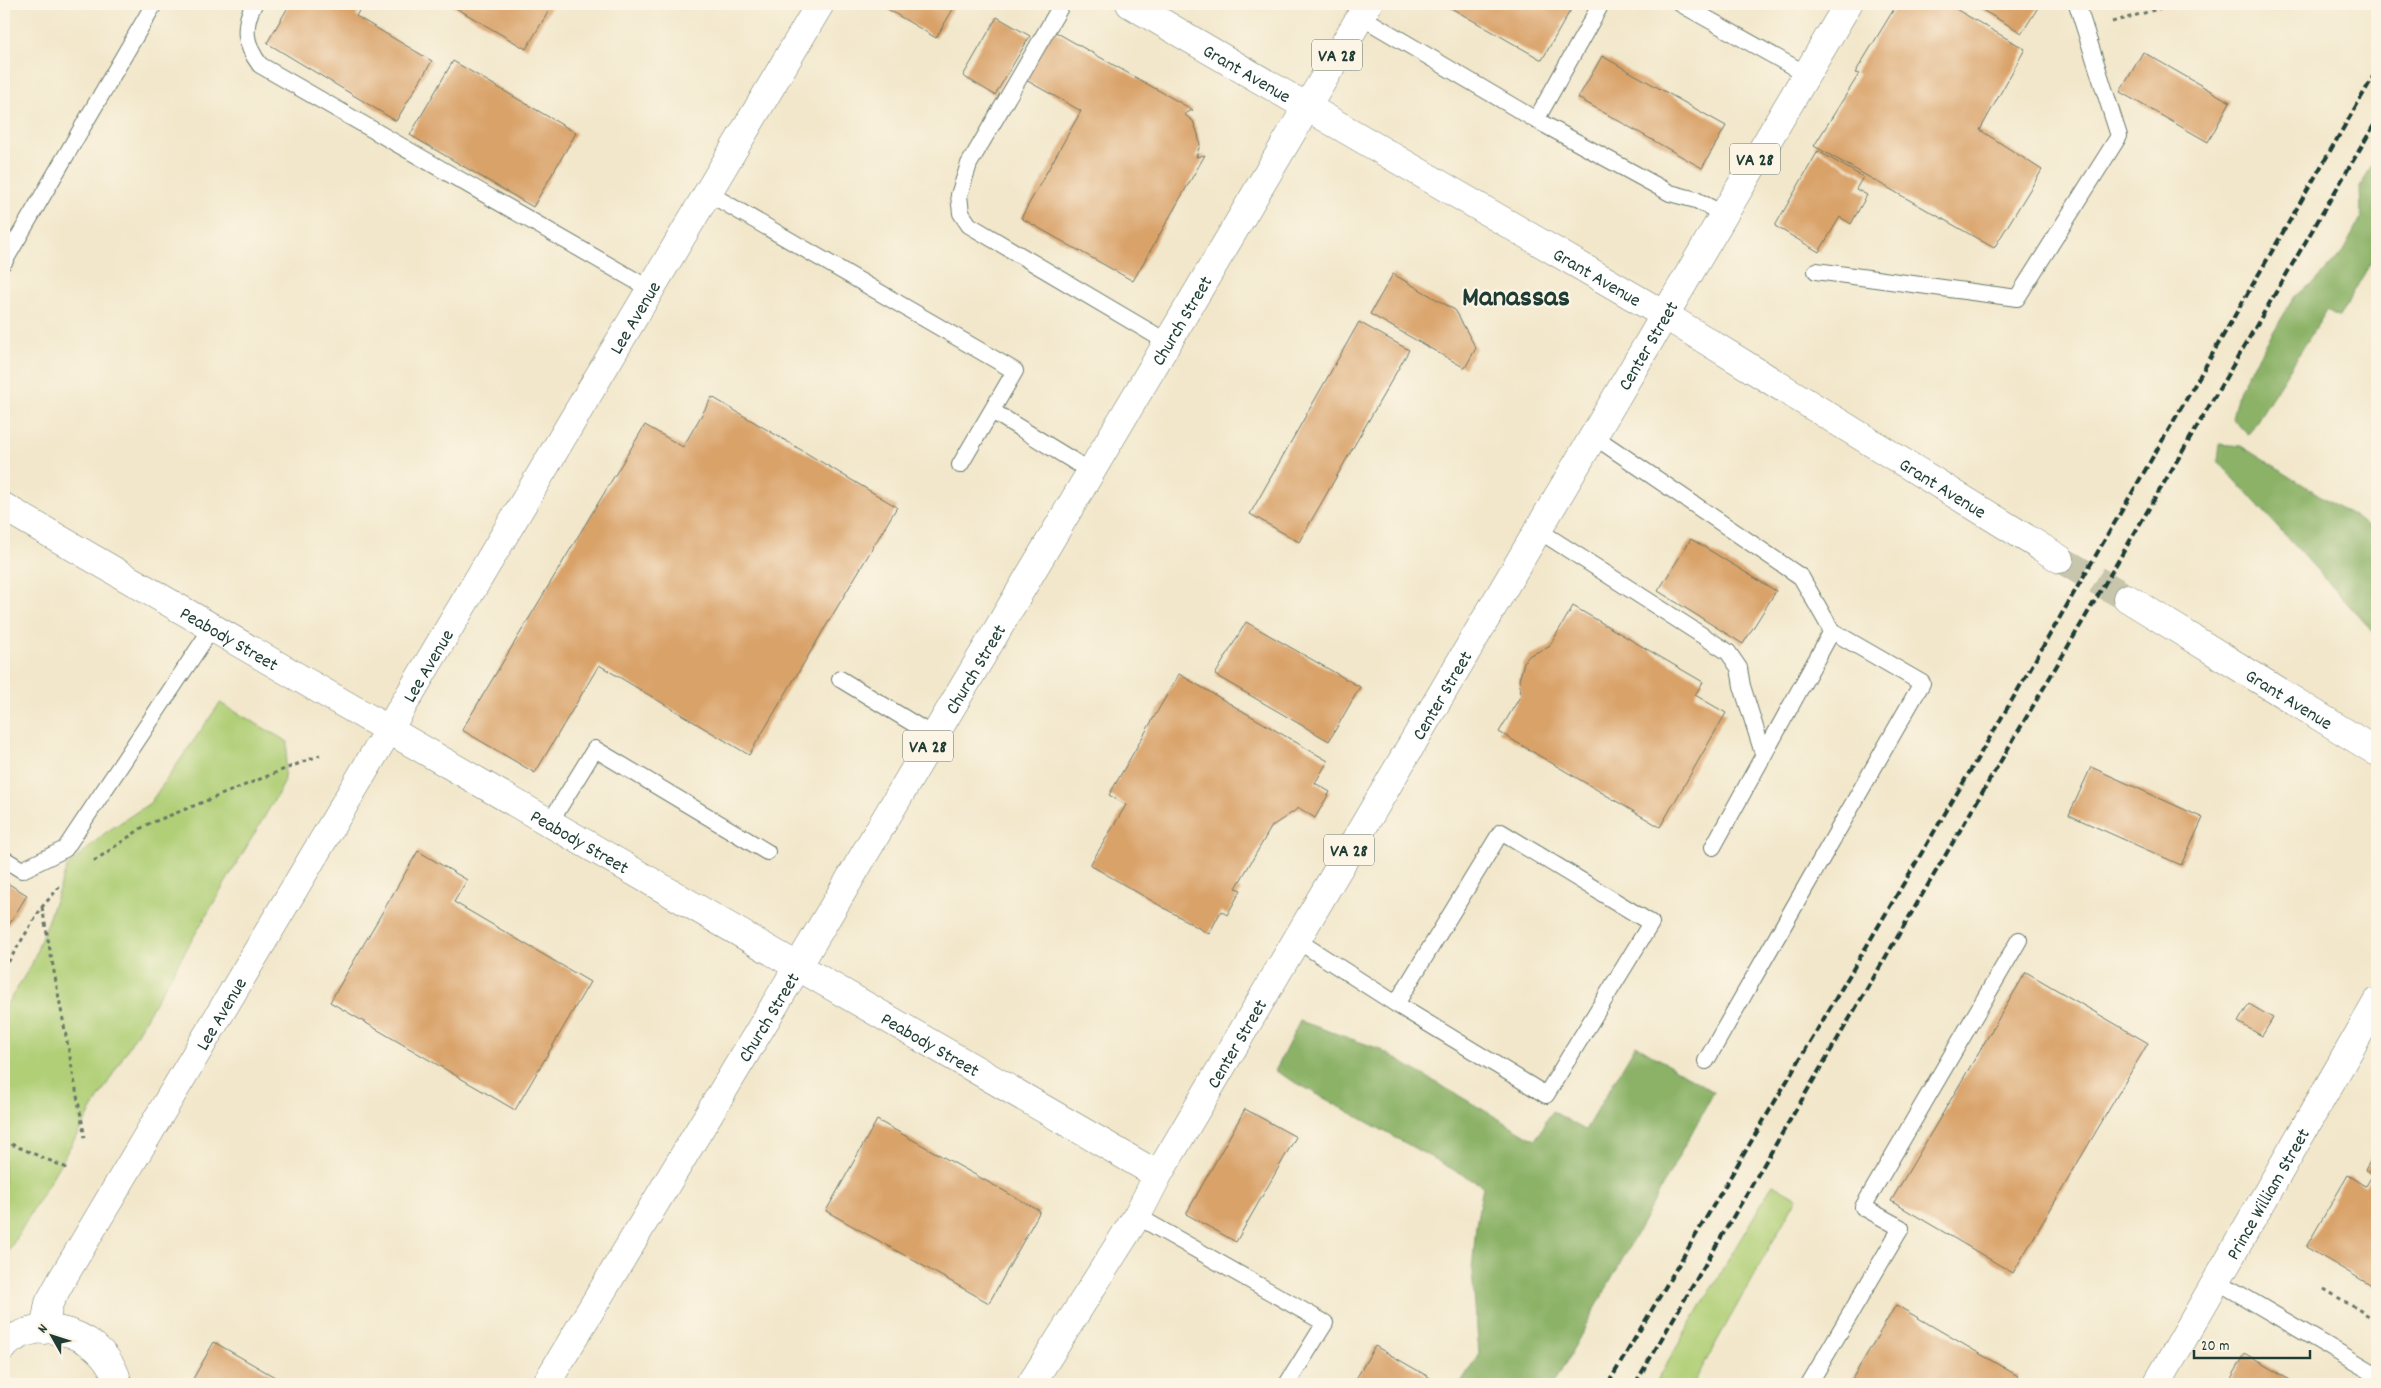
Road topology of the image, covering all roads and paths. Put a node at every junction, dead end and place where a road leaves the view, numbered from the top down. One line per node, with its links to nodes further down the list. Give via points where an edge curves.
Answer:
1 (154, 4): 18 (lane)
2 (254, 4): 20 (lane, via 246,22 246,38 260,65)
3 (820, 4): 16 (main road, Lee Avenue)
4 (1062, 4): 22 (lane, via 969,164 958,195 961,213 970,225)
5 (1602, 4): 15 (lane)
6 (1681, 4): 13 (lane)
7 (1848, 4): 13 (main road, Center Street / VA 28)
8 (2077, 4): 12 (lane)
9 (2176, 4): 12 (path)
10 (1148, 8): 14 (main road, Grant Avenue)
11 (1364, 10): 14 (main road, Church Street / VA 28); 15 (lane)
12 (2086, 30): 19 (lane, via 2119,136 2017,298)
13 (1806, 74): 17 (main road, Center Street / VA 28)
14 (1306, 106): 21 (main road, Grant Avenue); 22 (main road, Church Street / VA 28)
15 (1536, 120): 17 (lane, via 1670,193 1696,200)
16 (708, 192): 20 (main road, Lee Avenue); 23 (lane, via 1015,371)
17 (1723, 214): 21 (main road, Center Street / VA 28)
18 (4, 262)
19 (1816, 272)
20 (650, 289): 34 (main road, Lee Avenue)
21 (1663, 314): 24 (main road, Center Street / VA 28); 29 (main road, Grant Avenue)
22 (1167, 342): 26 (main road, Church Street / VA 28)
23 (992, 411): 25 (lane); 26 (lane)
24 (1592, 435): 28 (main road, Center Street / VA 28); 32 (lane, via 1801,577)
25 (960, 465)
26 (1090, 472): 35 (main road, Church Street / VA 28)
27 (4, 507): 31 (main road, Peabody Street)
28 (1538, 530): 37 (lane, via 1728,652 1739,668); 46 (main road, Center Street / VA 28)
29 (2060, 558)
30 (2127, 598): 36 (main road, Grant Avenue)
31 (212, 628): 34 (main road, Peabody Street); 42 (lane, via 65,849 22,870)
32 (1832, 631): 37 (lane); 52 (lane, via 1922,683)
33 (840, 679): 35 (lane)
34 (388, 730): 39 (main road, Peabody Street); 61 (main road, Lee Avenue, via 61,1281 49,1303)
35 (934, 736): 48 (main road, Church Street / VA 28)
36 (2377, 752)
37 (1764, 753): 40 (lane)
38 (320, 755): 43 (path, via 146,825)
39 (549, 824): 41 (lane, via 595,749); 48 (main road, Peabody Street)
40 (1713, 847)
41 (767, 852)
42 (4, 859)
43 (92, 862)
44 (61, 884): 45 (path)
45 (42, 907): 49 (path); 53 (path)
46 (1295, 940): 51 (lane); 56 (main road, Center Street / VA 28)
47 (2019, 940): 68 (lane, via 1863,1207 1902,1228)
48 (797, 968): 56 (main road, Peabody Street); 65 (main road, Church Street / VA 28)
49 (4, 969)
50 (2377, 1002): 58 (main road, Prince William Street)
51 (1396, 1004): 51 (lane, via 1501,832 1651,923 1546,1096)
52 (1706, 1060)
53 (85, 1138)
54 (4, 1141): 55 (path)
55 (67, 1168)
56 (1158, 1176): 57 (main road, Center Street / VA 28)
57 (1137, 1216): 66 (main road, Center Street / VA 28); 67 (lane, via 1325,1323)
58 (2217, 1281): 63 (lane); 69 (main road, Prince William Street)
59 (2324, 1289): 60 (path)
60 (2374, 1318)
61 (44, 1330): 62 (main road, via 21,1335); 64 (main road, via 76,1335 94,1345 106,1358)
62 (4, 1346)
63 (2377, 1375)
64 (118, 1384)
65 (546, 1384)
66 (1031, 1384)
67 (1288, 1384)
68 (1808, 1384)
69 (2157, 1384)

